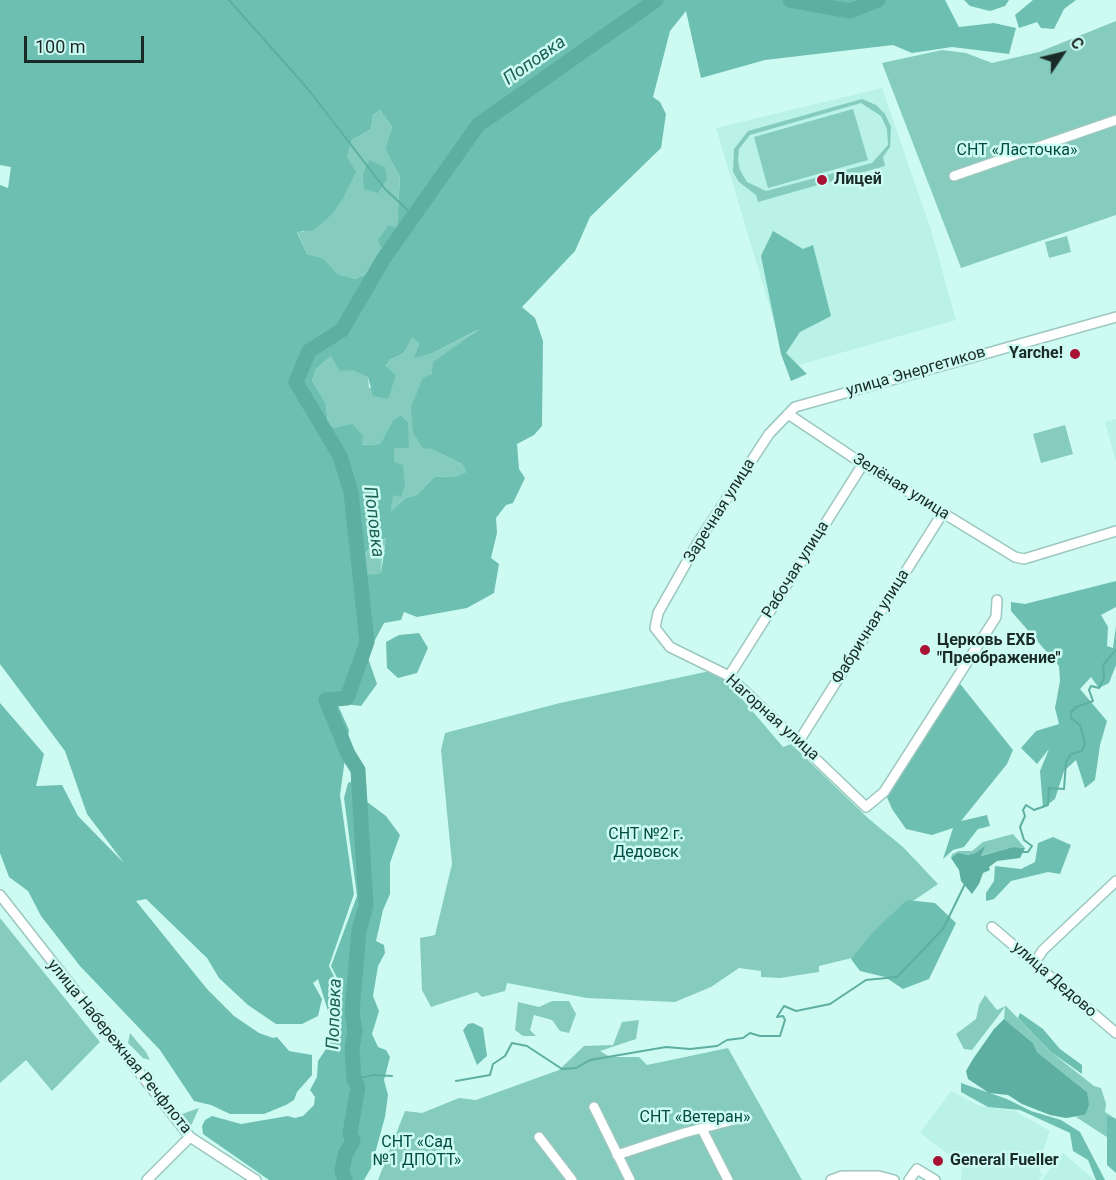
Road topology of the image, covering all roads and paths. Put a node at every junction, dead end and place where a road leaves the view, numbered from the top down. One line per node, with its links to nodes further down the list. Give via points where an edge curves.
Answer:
1 (1116, 120): 2 (street)
2 (954, 176)
3 (1116, 317): 4 (street, улица Энергетиков, via 803,404)
4 (788, 414): 5 (street, Зелёная улица); 9 (street, Заречная улица, via 769,434 697,544)
5 (863, 464): 6 (street, Зелёная улица); 10 (street, Рабочая улица)
6 (942, 514): 7 (street, Зелёная улица, via 1024,559); 11 (street, Фабричная улица)
7 (1116, 531)
8 (997, 600): 11 (street, Нагорная улица, via 996,617 884,792 866,807)
9 (658, 614): 10 (street, Нагорная улица, via 655,628 670,647)
10 (729, 676): 11 (street, Нагорная улица)
11 (799, 741)
12 (1116, 881): 15 (street)
13 (0, 895): 20 (street, улица Набережная Речфлота)
14 (992, 927): 15 (street, улица Дедово)
15 (1035, 962): 16 (street, улица Дедово)
16 (1116, 1033)
17 (594, 1107): 22 (street)
18 (741, 1118): 19 (street)
19 (702, 1129): 22 (street); 27 (street)
20 (190, 1137): 23 (street); 24 (street, улица Набережная Речфлота)
21 (539, 1137): 25 (street)
22 (617, 1155): 26 (street)
23 (147, 1180)
24 (256, 1180)
25 (572, 1180)
26 (630, 1180)
27 (728, 1180)
28 (831, 1180): 29 (street, via 842,1176 879,1176)
29 (894, 1180)
30 (909, 1180): 31 (street, via 917,1169)
31 (934, 1180)

